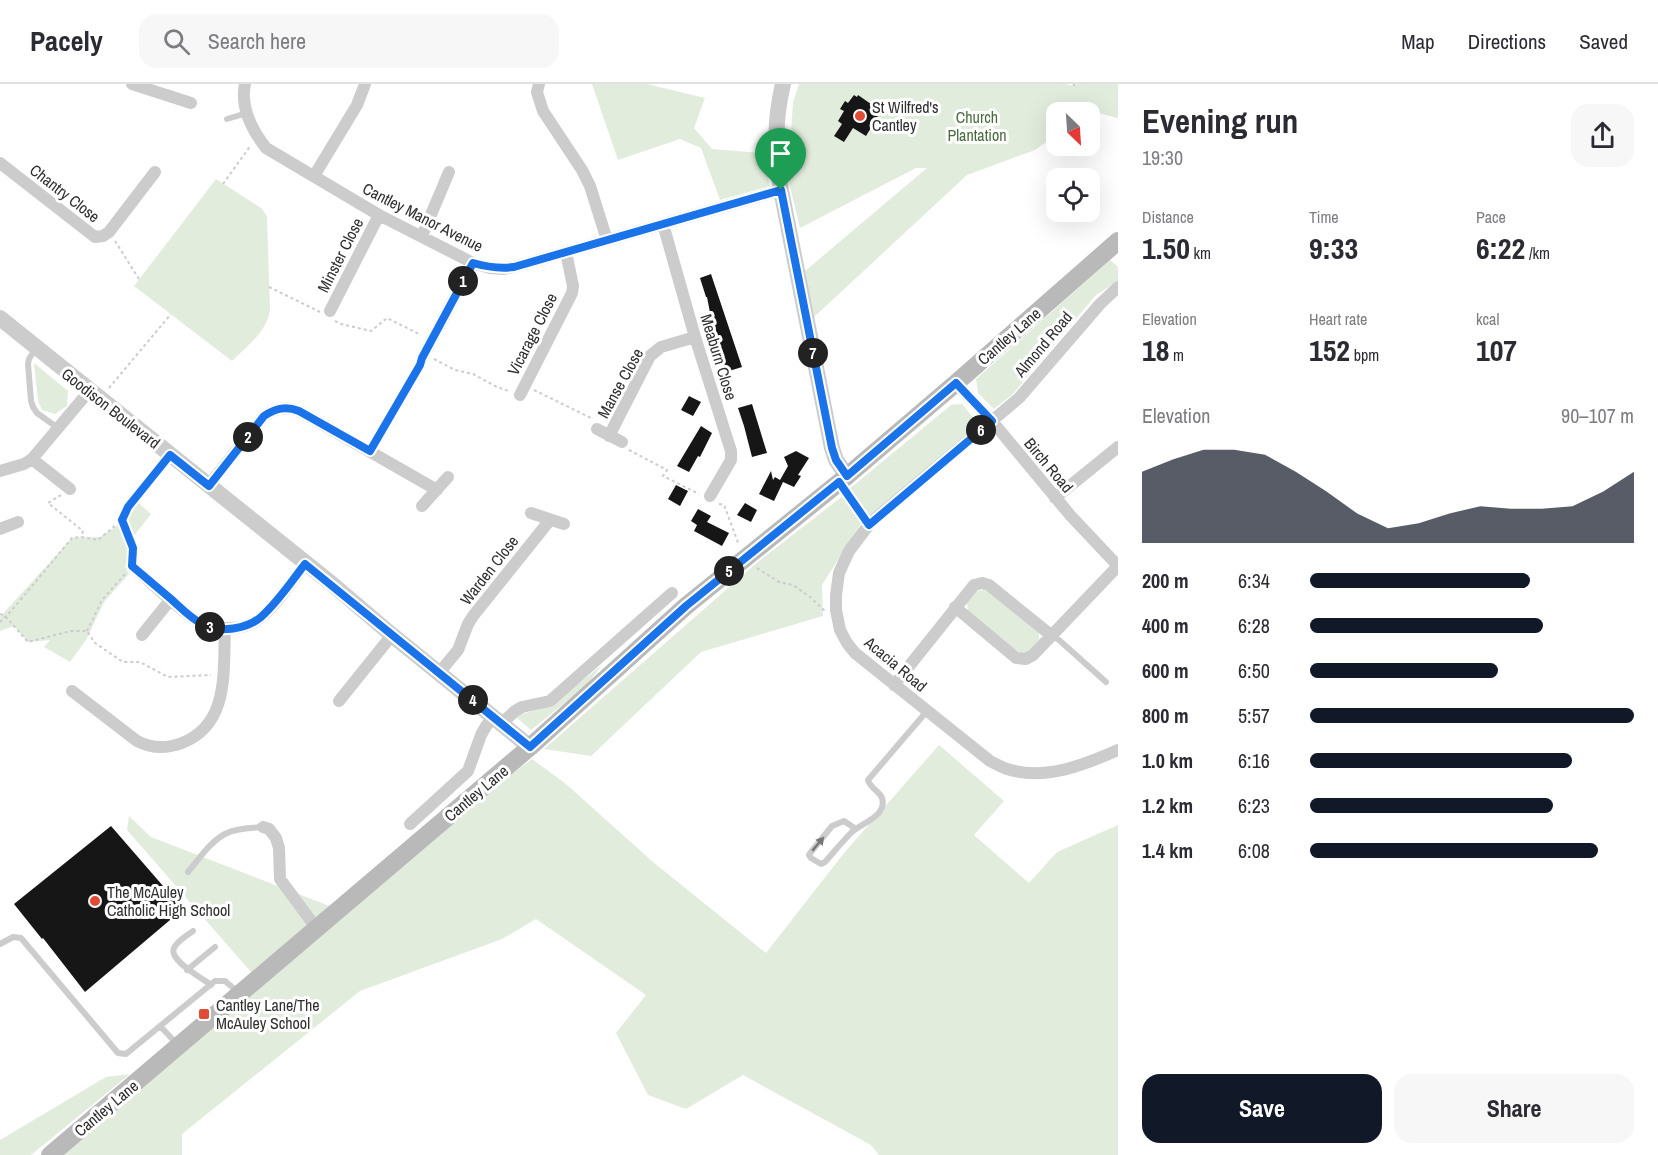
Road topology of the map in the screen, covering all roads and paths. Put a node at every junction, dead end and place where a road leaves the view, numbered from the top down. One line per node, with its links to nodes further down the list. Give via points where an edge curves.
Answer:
1 (132, 84): 6 (street)
2 (245, 84): 7 (street, Cantley Manor Avenue)
3 (365, 84): 13 (street, via 357,105)
4 (539, 84): 20 (street, via 537,92 543,111 590,186)
5 (783, 84): 15 (street, via 776,130)
6 (191, 103)
7 (247, 113): 8 (lane); 9 (street, Cantley Manor Avenue)
8 (228, 119)
9 (257, 137): 13 (street, Cantley Manor Avenue, via 276,155); 14 (path)
10 (0, 163): 18 (street, Chantry Close, via 89,234 95,237)
11 (155, 172): 18 (street, Chantry Close)
12 (449, 172): 19 (street)
13 (314, 176): 16 (street, Cantley Manor Avenue)
14 (223, 184)
15 (781, 190): 17 (street, Cantley Manor Avenue); 48 (street, via 832,448)
16 (379, 214): 19 (street, Cantley Manor Avenue); 28 (street, Minster Close)
17 (663, 224): 20 (street, Cantley Manor Avenue); 30 (street, Meaburn Close)
18 (109, 232): 24 (path)
19 (422, 236): 23 (street, Cantley Manor Avenue)
20 (607, 240): 22 (street, Cantley Manor Avenue)
21 (1118, 241): 34 (main road, Cantley Lane)
22 (566, 252): 23 (street, Cantley Manor Avenue, via 503,269); 35 (street, Vicarage Close, via 572,293)
23 (473, 263): 31 (street)
24 (139, 279)
25 (269, 286): 28 (path)
26 (1118, 287): 37 (street, Almond Road, via 1019,398)
27 (171, 314): 36 (path)
28 (331, 316): 31 (path, via 341,324 371,331 387,318)
29 (0, 318): 32 (street, Goodison Boulevard)
30 (695, 337): 40 (street, Manse Close, via 662,346 650,356); 52 (street, Meaburn Close, via 732,451 731,460)
31 (432, 340): 33 (street)
32 (36, 348): 36 (street, Goodison Boulevard); 38 (lane, via 28,364 31,401 37,413)
33 (422, 358): 35 (path, via 429,357 473,374 497,387); 43 (path)
34 (956, 383): 37 (street, Birch Road); 48 (main road, Cantley Lane)
35 (522, 390): 39 (path, via 602,423)
36 (95, 394): 38 (street); 44 (street, Goodison Boulevard)
37 (992, 421): 53 (street, Birch Road); 60 (street, Acacia Road)
38 (58, 428): 45 (street)
39 (597, 429): 40 (street, Manse Close)
40 (609, 436): 41 (street, Manse Close)
41 (622, 442): 52 (path, via 625,448 667,470 663,476)
42 (1118, 447): 53 (street)
43 (370, 451): 49 (street, via 299,411 274,410 264,416); 51 (street)
44 (170, 455): 49 (street, Goodison Boulevard); 56 (path)
45 (32, 459): 46 (street); 50 (street)
46 (0, 471)
47 (448, 477): 51 (street)
48 (843, 479): 60 (path); 63 (main road, Cantley Lane)
49 (209, 486): 64 (street, Goodison Boulevard)
50 (70, 489): 62 (path, via 48,503 83,531)
51 (436, 490): 54 (street)
52 (709, 498): 63 (path, via 724,505)
53 (1055, 498): 66 (street, Birch Road)
54 (422, 506)
55 (531, 513): 57 (street)
56 (122, 520): 62 (path, via 98,540); 65 (path, via 133,548)
57 (550, 520): 59 (street); 79 (street, Warden Close, via 473,616 458,650)
58 (18, 522): 61 (street)
59 (564, 524)
60 (869, 525): 72 (street, Acacia Road, via 849,551 839,573)
61 (0, 529)
62 (81, 537): 71 (path, via 72,538)
63 (745, 558): 72 (path, via 779,582 793,585); 87 (main road, Cantley Lane)
64 (305, 564): 74 (street, via 260,618 245,626); 77 (street, Goodison Boulevard)
65 (132, 566): 68 (street); 75 (path, via 102,600)
66 (1118, 566): 78 (street)
67 (672, 593): 86 (street, Cantley Lane, via 550,701 522,707)
68 (171, 599): 74 (street, via 203,625); 76 (street)
69 (955, 608): 78 (street, via 1016,658 1033,655); 78 (street, via 974,585 989,585); 82 (street)
70 (0, 614): 71 (path)
71 (5, 616): 73 (path); 75 (path, via 28,642)
72 (838, 618): 82 (street, Acacia Road, via 840,630 855,653)
73 (0, 622)
74 (225, 628): 80 (street)
75 (87, 631): 80 (path, via 95,643 123,662 140,662 168,676)
76 (142, 635)
77 (392, 635): 79 (street, Goodison Boulevard); 84 (street)
78 (1052, 636): 81 (lane)
79 (439, 673): 86 (street, Goodison Boulevard)
80 (223, 674): 83 (street, via 219,706 212,720 186,742 171,747 157,748 137,741)
81 (1106, 682)
82 (894, 685): 85 (street, Acacia Road)
83 (72, 691)
84 (339, 700)
85 (927, 711): 88 (street, Acacia Road, via 990,761 1008,769 1048,773); 91 (lane, via 868,780 881,795 881,809)
86 (498, 720): 87 (street, Goodison Boulevard); 89 (street, Cantley Lane, via 486,726 468,771)
87 (530, 747): 93 (main road, Cantley Lane)
88 (1118, 750)
89 (410, 824)
90 (264, 827): 92 (lane, via 225,834); 93 (street, via 276,838 280,879)
91 (856, 829): 91 (lane, one-way to 91, via 825,862 821,864 811,858 811,852 832,826 844,821)
92 (188, 872)
93 (318, 929): 99 (main road, Cantley Lane)
94 (193, 931): 97 (lane, via 173,949)
95 (0, 944): 100 (lane, via 13,937 21,938 118,1053 126,1054)
96 (215, 947): 97 (lane)
97 (187, 970): 98 (lane)
98 (211, 985): 99 (lane, via 225,981); 100 (lane)
99 (240, 994): 101 (main road, Cantley Lane)
100 (160, 1026): 101 (lane)
101 (180, 1046): 102 (main road, Cantley Lane)
102 (50, 1155)

